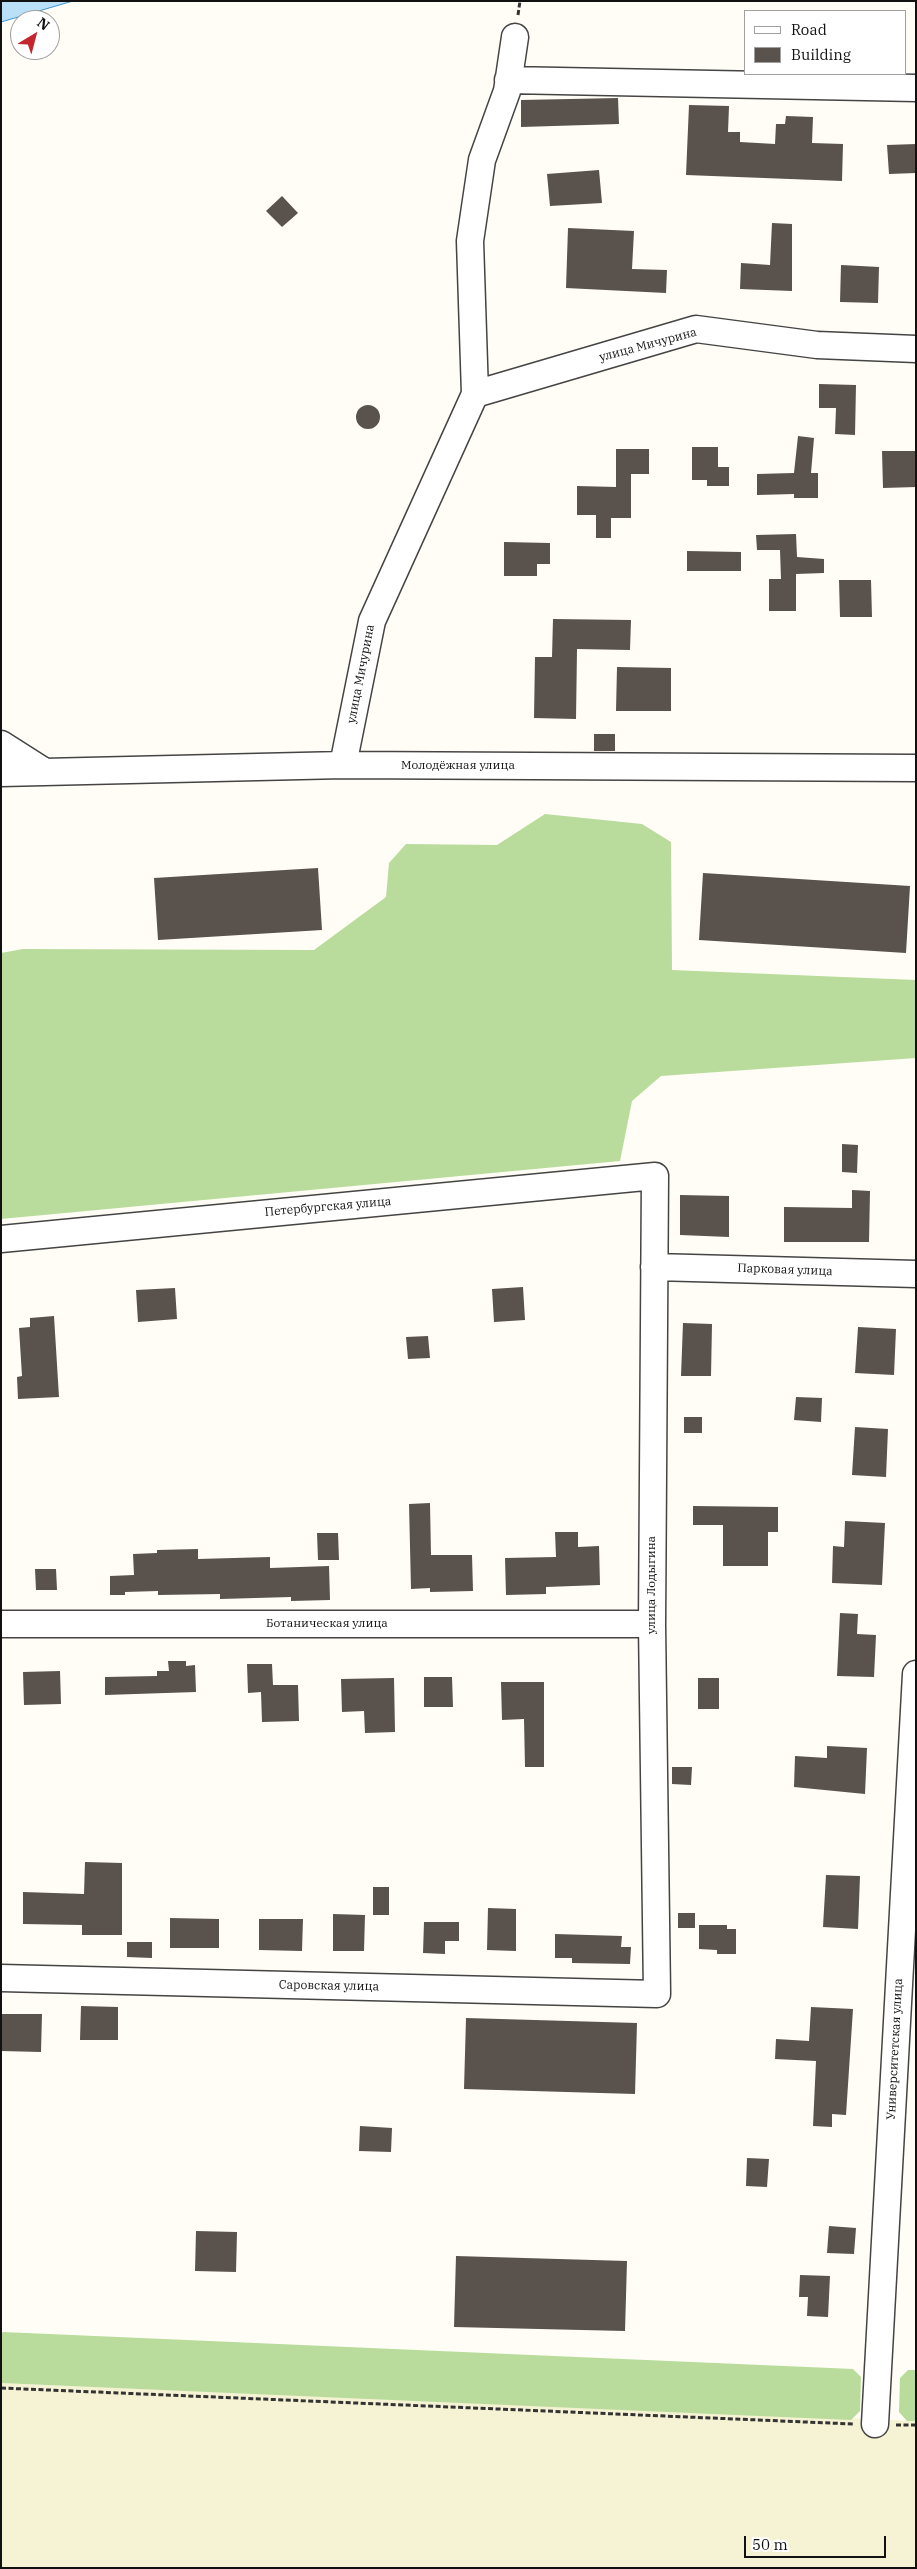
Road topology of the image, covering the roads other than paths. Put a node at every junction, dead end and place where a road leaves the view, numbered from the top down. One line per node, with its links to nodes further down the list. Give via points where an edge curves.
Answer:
1 (514, 37): 2 (street, улица Мичурина)
2 (508, 80): 3 (street); 5 (street, улица Мичурина, via 482,160 470,241)
3 (916, 88)
4 (916, 349): 5 (street, улица Мичурина, via 817,345 696,329)
5 (475, 394): 7 (street, улица Мичурина, via 372,621)
6 (1, 744): 9 (street)
7 (343, 765): 8 (street, Молодёжная улица); 9 (street, Молодёжная улица)
8 (916, 768)
9 (45, 772): 10 (street, Молодёжная улица)
10 (1, 773)
11 (655, 1176): 12 (street, Петербургская улица); 13 (street, улица Лодыгина)
12 (1, 1239)
13 (654, 1267): 14 (street, Парковая улица); 16 (street, улица Лодыгина)
14 (916, 1274)
15 (1, 1624): 16 (street, Ботаническая улица)
16 (652, 1624): 19 (street, улица Лодыгина)
17 (916, 1674): 20 (street, Университетская улица)
18 (1, 1978): 19 (street, Саровская улица)
19 (657, 1994)
20 (875, 2424)

